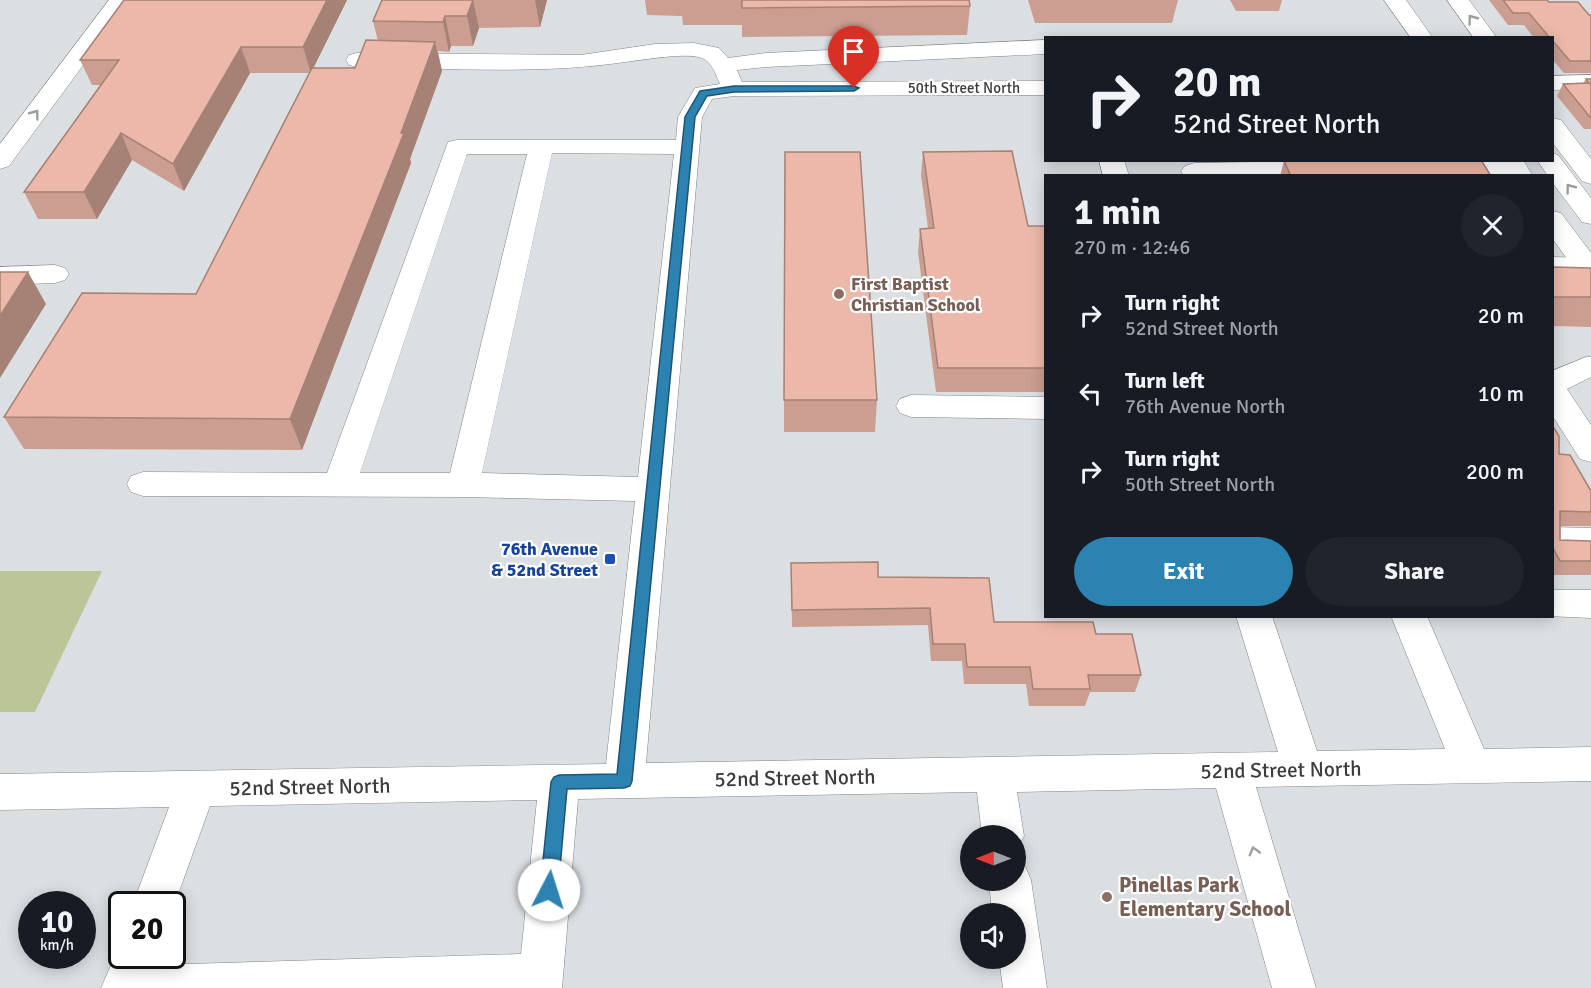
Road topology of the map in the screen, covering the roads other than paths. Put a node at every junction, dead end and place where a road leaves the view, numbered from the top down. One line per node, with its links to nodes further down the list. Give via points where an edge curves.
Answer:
1 (120, 0): 16 (street, one-way to 1)
2 (1395, 0): 4 (street)
3 (1458, 0): 5 (street, one-way to 3)
4 (1421, 36)
5 (1485, 36)
6 (1044, 47): 8 (street)
7 (357, 60): 8 (street, via 580,62 655,51 694,50 711,53)
8 (723, 65): 12 (street)
9 (1591, 82): 10 (street)
10 (1554, 83)
11 (1044, 88): 12 (street, 50th Street North)
12 (734, 89): 15 (street, 50th Street North, via 703,93 690,117)
13 (1554, 128): 22 (street)
14 (541, 146): 15 (street); 36 (street, via 457,147); 37 (street)
15 (687, 147): 38 (street)
16 (0, 161)
17 (1550, 162): 23 (street, one-way to 17)
18 (1515, 167): 19 (street)
19 (1419, 168)
20 (1194, 169): 21 (street)
21 (1348, 169)
22 (1591, 176)
23 (1591, 216)
24 (1554, 222): 26 (street)
25 (1554, 265): 26 (street)
26 (1588, 269)
27 (55, 274): 28 (street)
28 (0, 276)
29 (1591, 367): 30 (street)
30 (1554, 383)
31 (1554, 393): 34 (street)
32 (911, 406): 33 (street)
33 (1044, 408)
34 (1581, 454)
35 (142, 484): 36 (street)
36 (339, 485): 37 (street)
37 (463, 485): 38 (street)
38 (653, 489): 50 (street)
39 (1554, 540): 40 (street)
40 (1591, 541)
41 (1554, 604): 42 (street)
42 (1591, 604)
43 (1255, 618): 47 (street)
44 (1409, 618): 46 (street)
45 (1591, 764): 46 (street, 52nd Street North)
46 (1472, 766): 47 (street, 52nd Street North)
47 (1302, 769): 48 (street, 52nd Street North)
48 (1231, 771): 49 (street, 52nd Street North); 61 (street, one-way to 48)
49 (995, 775): 50 (street, 52nd Street North); 54 (street)
50 (624, 781): 51 (street, 52nd Street North)
51 (559, 782): 52 (street, 52nd Street North); 58 (street)
52 (196, 789): 53 (street, 52nd Street North); 55 (street)
53 (0, 792)
54 (1002, 825)
55 (159, 891)
56 (130, 969): 59 (street)
57 (1022, 969): 60 (street)
58 (540, 982): 59 (street)
59 (123, 988)
60 (1025, 988)
61 (1294, 988)

